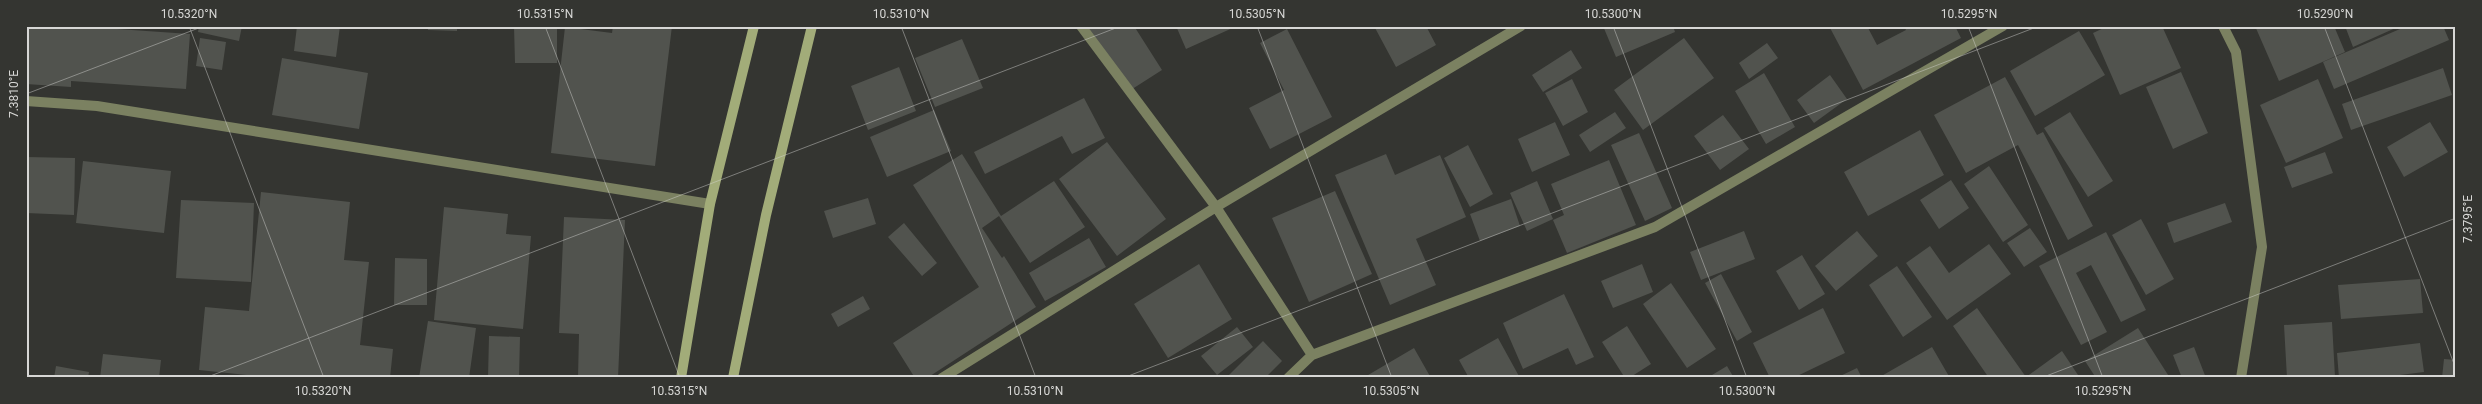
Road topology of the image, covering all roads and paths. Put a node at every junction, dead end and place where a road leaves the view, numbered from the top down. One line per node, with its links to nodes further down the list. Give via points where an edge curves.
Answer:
1 (754, 26): 8 (main road)
2 (812, 26): 12 (main road, via 766,215)
3 (1081, 26): 9 (street)
4 (1520, 26): 9 (street)
5 (2003, 26): 10 (street, via 1654,226)
6 (2223, 26): 15 (street, via 2236,52 2262,247)
7 (26, 101): 8 (street, via 97,106)
8 (710, 204): 11 (main road)
9 (1216, 207): 10 (street); 13 (street)
10 (1312, 355): 14 (street)
11 (681, 378)
12 (733, 378)
13 (942, 378)
14 (1288, 378)
15 (2241, 378)

